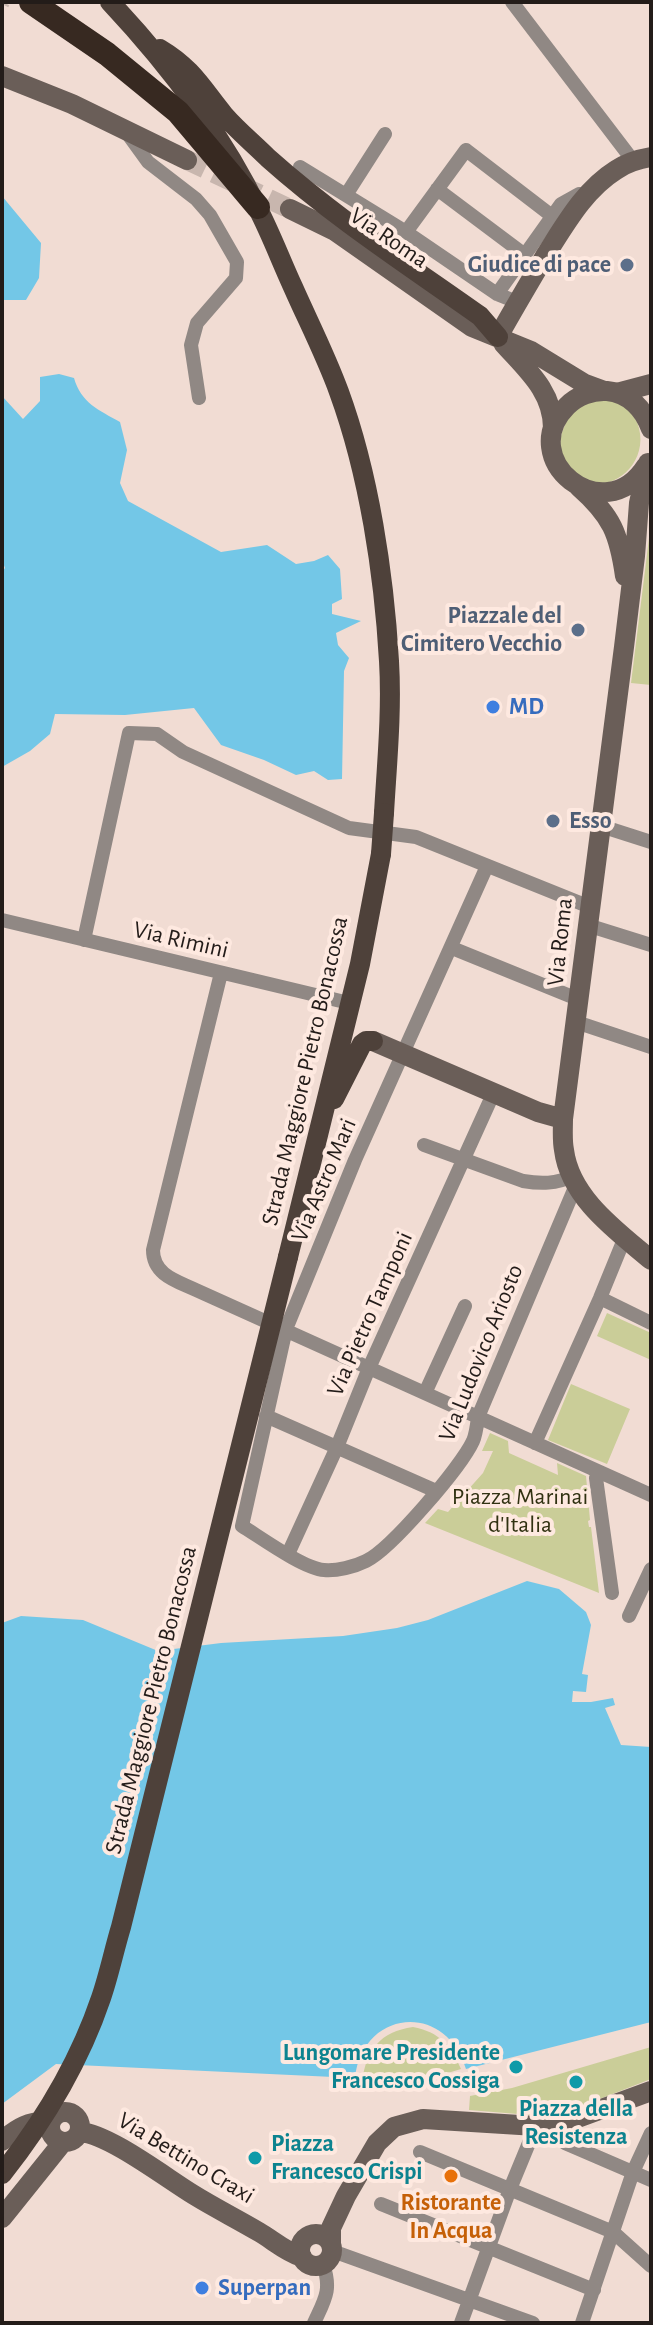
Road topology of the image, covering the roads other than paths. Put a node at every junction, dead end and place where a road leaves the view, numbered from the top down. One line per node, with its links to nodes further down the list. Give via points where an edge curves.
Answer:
1 (31, 2): 14 (highway, via 178,112)
2 (110, 2): 4 (main road, Strada Maggiore Pietro Bonacossa)
3 (512, 2): 9 (street)
4 (147, 41): 14 (main road, Strada Maggiore Pietro Bonacossa, via 223,145); 21 (main road, via 180,61 225,115 320,202)
5 (2, 76): 6 (main road)
6 (124, 130): 8 (main road); 25 (street, via 148,162 210,215 237,262 236,278 197,323 191,345)
7 (385, 134): 12 (street)
8 (187, 160)
9 (642, 160): 13 (main road, via 616,170)
10 (300, 167): 12 (street)
11 (437, 189): 16 (street, via 466,150); 17 (street); 18 (street)
12 (346, 195): 17 (street)
13 (587, 195): 16 (street, via 561,204); 20 (main road)
14 (258, 207): 41 (main road, Strada Maggiore Pietro Bonacossa, bridge, via 339,392 372,523 382,591 389,737 381,854)
15 (290, 209): 22 (main road, Via Roma, via 335,231 472,327)
16 (552, 216): 18 (street)
17 (406, 232): 19 (street)
18 (525, 255): 19 (street)
19 (497, 294): 20 (street)
20 (517, 302): 21 (main road, via 502,312); 22 (main road)
21 (480, 316): 22 (main road)
22 (498, 337): 24 (main road, Via Roma, via 585,384); 26 (main road, Via Roma, via 548,397)
23 (651, 384): 24 (main road)
24 (611, 392): 26 (main road, via 588,393 572,401); 27 (main road, Via Roma, via 640,408)
25 (199, 398)
26 (553, 428): 29 (main road, Via Roma, via 553,455 567,479)
27 (651, 429)
28 (650, 458): 29 (main road, via 641,474 619,490); 30 (main road, Via Roma, via 639,503)
29 (579, 487): 30 (main road, Via Roma, via 606,515 620,543)
30 (629, 598): 31 (main road, Via Roma)
31 (601, 826): 32 (street); 34 (main road, Via Roma)
32 (651, 842)
33 (487, 866): 34 (street); 36 (street, via 416,837 349,828 183,752 157,734 129,733); 38 (street, Via Astro Mari)
34 (589, 916): 37 (street); 40 (main road, Via Roma)
35 (2, 920): 36 (street, Via Rimini)
36 (84, 940): 39 (street, Via Rimini)
37 (651, 945)
38 (452, 948): 40 (street); 44 (street, Via Astro Mari)
39 (221, 973): 41 (street, Via Rimini); 56 (street, via 154,1260 165,1274)
40 (580, 1000): 42 (main road, Via Roma)
41 (349, 1003): 47 (main road, Strada Maggiore Pietro Bonacossa)
42 (576, 1022): 43 (street); 46 (main road, Via Roma)
43 (651, 1047)
44 (403, 1053): 45 (main road); 47 (main road, via 373,1041 362,1044); 56 (street, Via Astro Mari)
45 (494, 1092): 46 (main road); 49 (street, Via Pietro Tamponi)
46 (563, 1119): 50 (main road, Via Roma, via 564,1152)
47 (319, 1127): 80 (main road, Strada Maggiore Pietro Bonacossa, bridge, via 101,1998 56,2097)
48 (424, 1145): 49 (street)
49 (462, 1160): 50 (street, via 523,1181); 57 (street, Via Pietro Tamponi)
50 (575, 1181): 51 (main road, Via Roma, via 590,1205); 60 (street, Via Ludovico Ariosto)
51 (625, 1237): 52 (main road, Via Roma); 53 (street)
52 (651, 1260)
53 (600, 1298): 55 (street); 61 (street)
54 (465, 1306): 58 (street)
55 (651, 1323)
56 (286, 1329): 57 (street); 59 (street, Via Astro Mari)
57 (369, 1368): 58 (street); 62 (street, Via Pietro Tamponi)
58 (425, 1393): 60 (street)
59 (266, 1416): 62 (street); 66 (street, Via Astro Mari)
60 (478, 1417): 61 (street); 64 (street, Via Ludovico Ariosto, via 473,1441)
61 (535, 1443): 63 (street)
62 (337, 1447): 64 (street); 67 (street, Via Pietro Tamponi)
63 (599, 1472): 65 (street); 69 (street)
64 (436, 1491): 67 (street, Via Ludovico Ariosto, via 384,1550 365,1562 320,1570)
65 (651, 1495)
66 (242, 1526): 67 (street, Via Ludovico Ariosto)
67 (288, 1554)
68 (651, 1569): 70 (street)
69 (612, 1593)
70 (629, 1616)
71 (649, 2093): 73 (main road)
72 (50, 2122): 76 (main road, via 53,2137); 76 (main road, via 57,2113 72,2113 79,2119); 77 (main road, via 23,2125)
73 (558, 2125): 74 (main road); 79 (street, via 565,2143)
74 (536, 2126): 82 (street); 84 (main road, via 423,2119 394,2127 377,2143)
75 (651, 2133): 79 (street)
76 (71, 2137): 85 (main road); 87 (main road, Via Bettino Craxi, via 92,2133 293,2255)
77 (2, 2141)
78 (420, 2152): 82 (street)
79 (633, 2172): 81 (street); 86 (street)
80 (2, 2174)
81 (651, 2180)
82 (510, 2189): 86 (street); 88 (street)
83 (381, 2204): 88 (street)
84 (336, 2214): 87 (main road); 89 (main road)
85 (2, 2218)
86 (613, 2232): 90 (street); 91 (street)
87 (307, 2243): 89 (main road, via 324,2236); 89 (main road, via 312,2265)
88 (489, 2247): 91 (street); 92 (street)
89 (329, 2252): 92 (street); 94 (street, via 328,2291)
90 (651, 2266)
91 (594, 2290): 93 (street)
92 (470, 2299): 95 (street); 96 (street)
93 (586, 2321)
94 (314, 2323)
95 (461, 2323)
96 (533, 2323)

